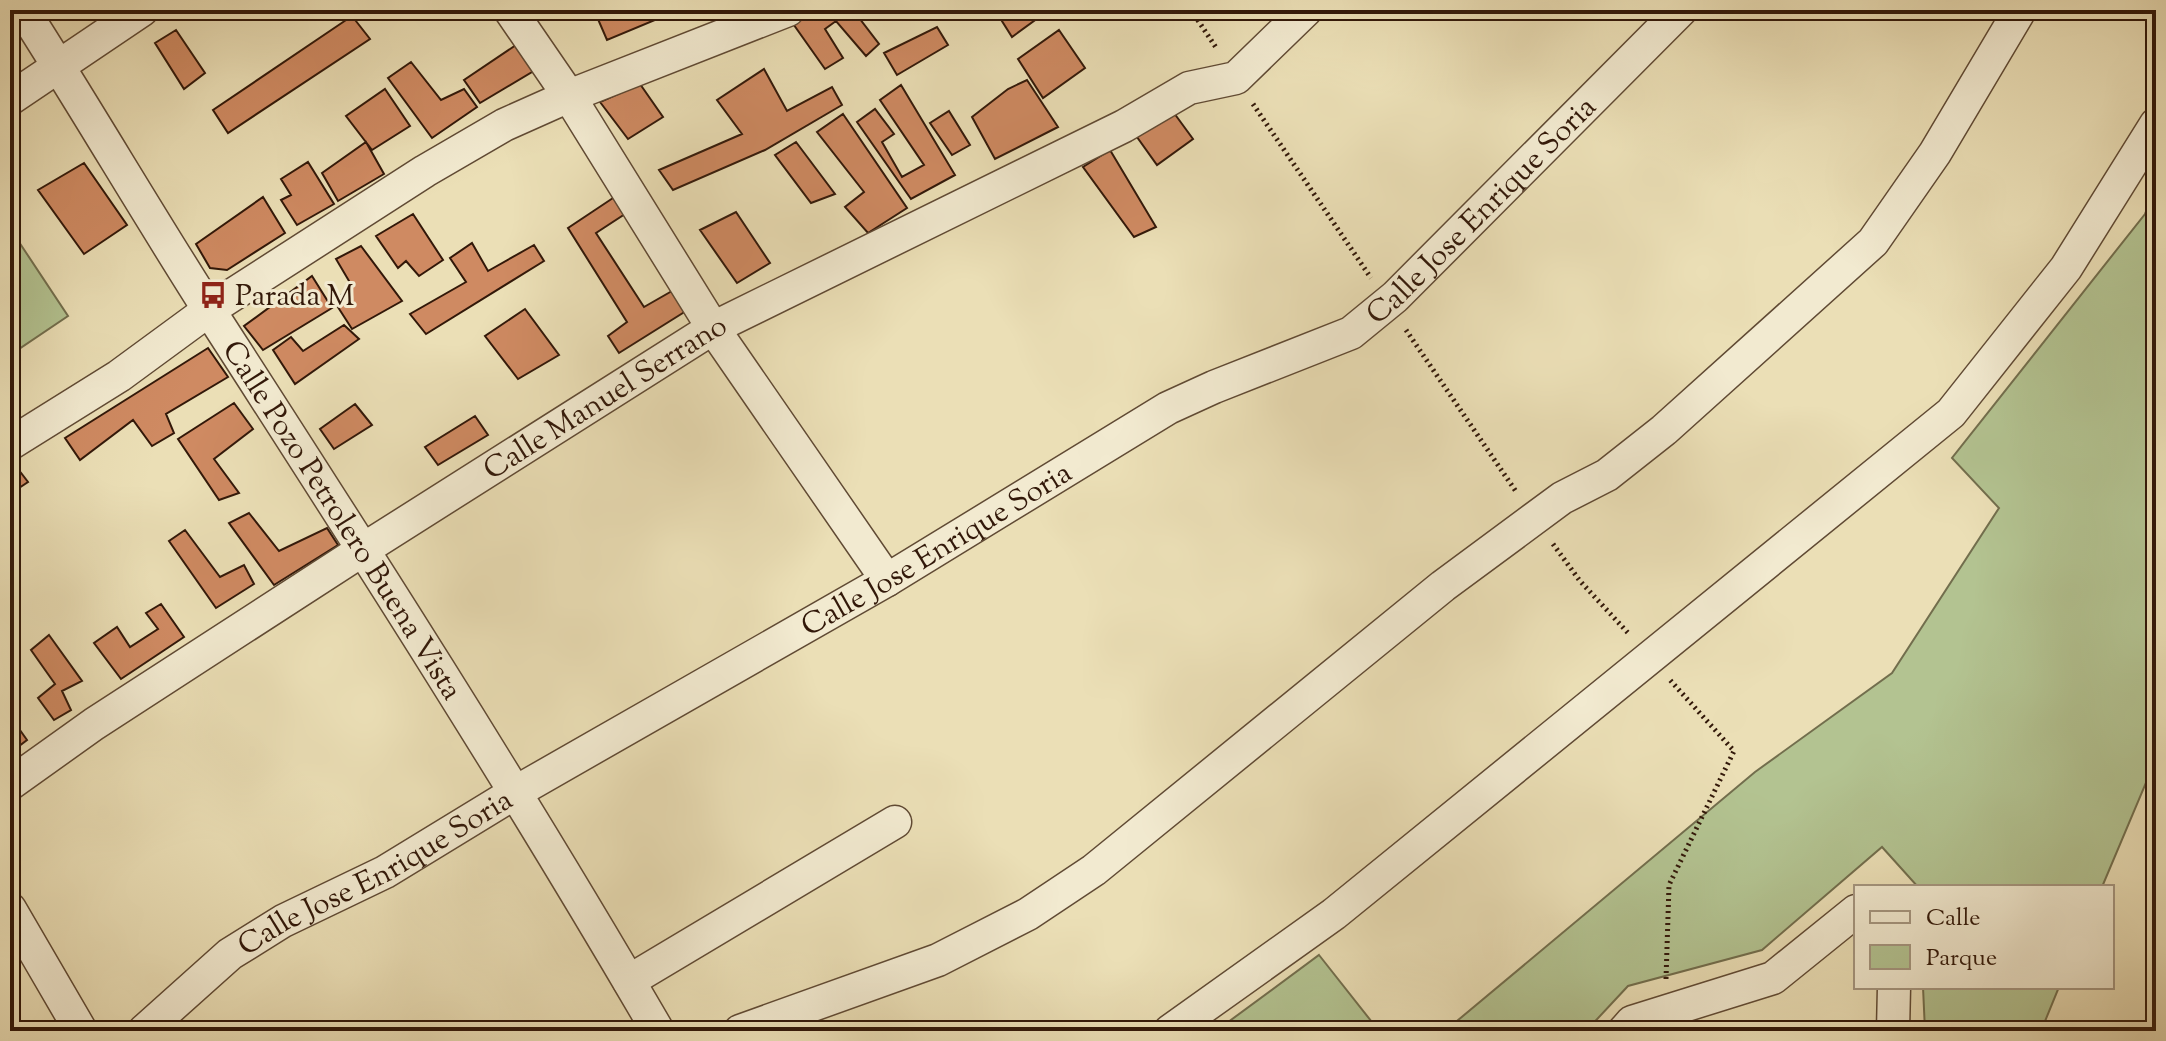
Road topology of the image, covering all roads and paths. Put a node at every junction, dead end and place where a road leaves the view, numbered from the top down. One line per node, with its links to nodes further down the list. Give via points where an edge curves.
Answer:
1 (23, 10): 9 (street, Calle Pozo Petrolero Buena Vista)
2 (142, 10): 9 (street)
3 (510, 10): 11 (street)
4 (788, 10): 11 (street)
5 (1191, 10): 10 (path)
6 (1306, 10): 10 (street)
7 (1681, 10): 14 (street, Calle Jose Enrique Soria)
8 (2020, 10): 18 (street, via 1935,153 1873,242 1664,430 1607,475)
9 (58, 65): 12 (street); 15 (street, Calle Pozo Petrolero Buena Vista)
10 (1236, 78): 14 (path); 16 (street, Calle Manuel Serrano, via 1189,88 1124,126)
11 (569, 96): 15 (street, via 504,125 425,171); 16 (street)
12 (10, 99)
13 (2156, 124): 21 (street, via 2066,268 1951,413)
14 (1388, 303): 18 (path); 20 (street, Calle Jose Enrique Soria, via 1351,333 1168,408)
15 (209, 310): 17 (street, via 119,376); 19 (street, Calle Pozo Petrolero Buena Vista)
16 (713, 328): 19 (street, Calle Manuel Serrano); 20 (street)
17 (10, 444)
18 (1535, 518): 21 (path, via 1580,581); 33 (street, via 1443,586 1094,870 1028,914 938,960)
19 (364, 549): 22 (street, Calle Manuel Serrano); 23 (street, Calle Pozo Petrolero Buena Vista)
20 (887, 580): 23 (street, Calle Jose Enrique Soria)
21 (1651, 659): 29 (path, via 1734,751 1669,885); 34 (street, via 1334,914)
22 (10, 784)
23 (516, 792): 27 (street, Calle Pozo Petrolero Buena Vista); 31 (street, Calle Jose Enrique Soria, via 385,872 283,921 230,954)
24 (895, 822): 27 (street)
25 (10, 909): 30 (street)
26 (1854, 913): 29 (street, via 1773,978)
27 (629, 981): 32 (street, Calle Pozo Petrolero Buena Vista)
28 (1894, 989): 36 (street)
29 (1664, 1012): 35 (street, via 1632,1022)
30 (81, 1031)
31 (144, 1031)
32 (658, 1031)
33 (740, 1031)
34 (1170, 1031)
35 (1624, 1031)
36 (1893, 1031)

